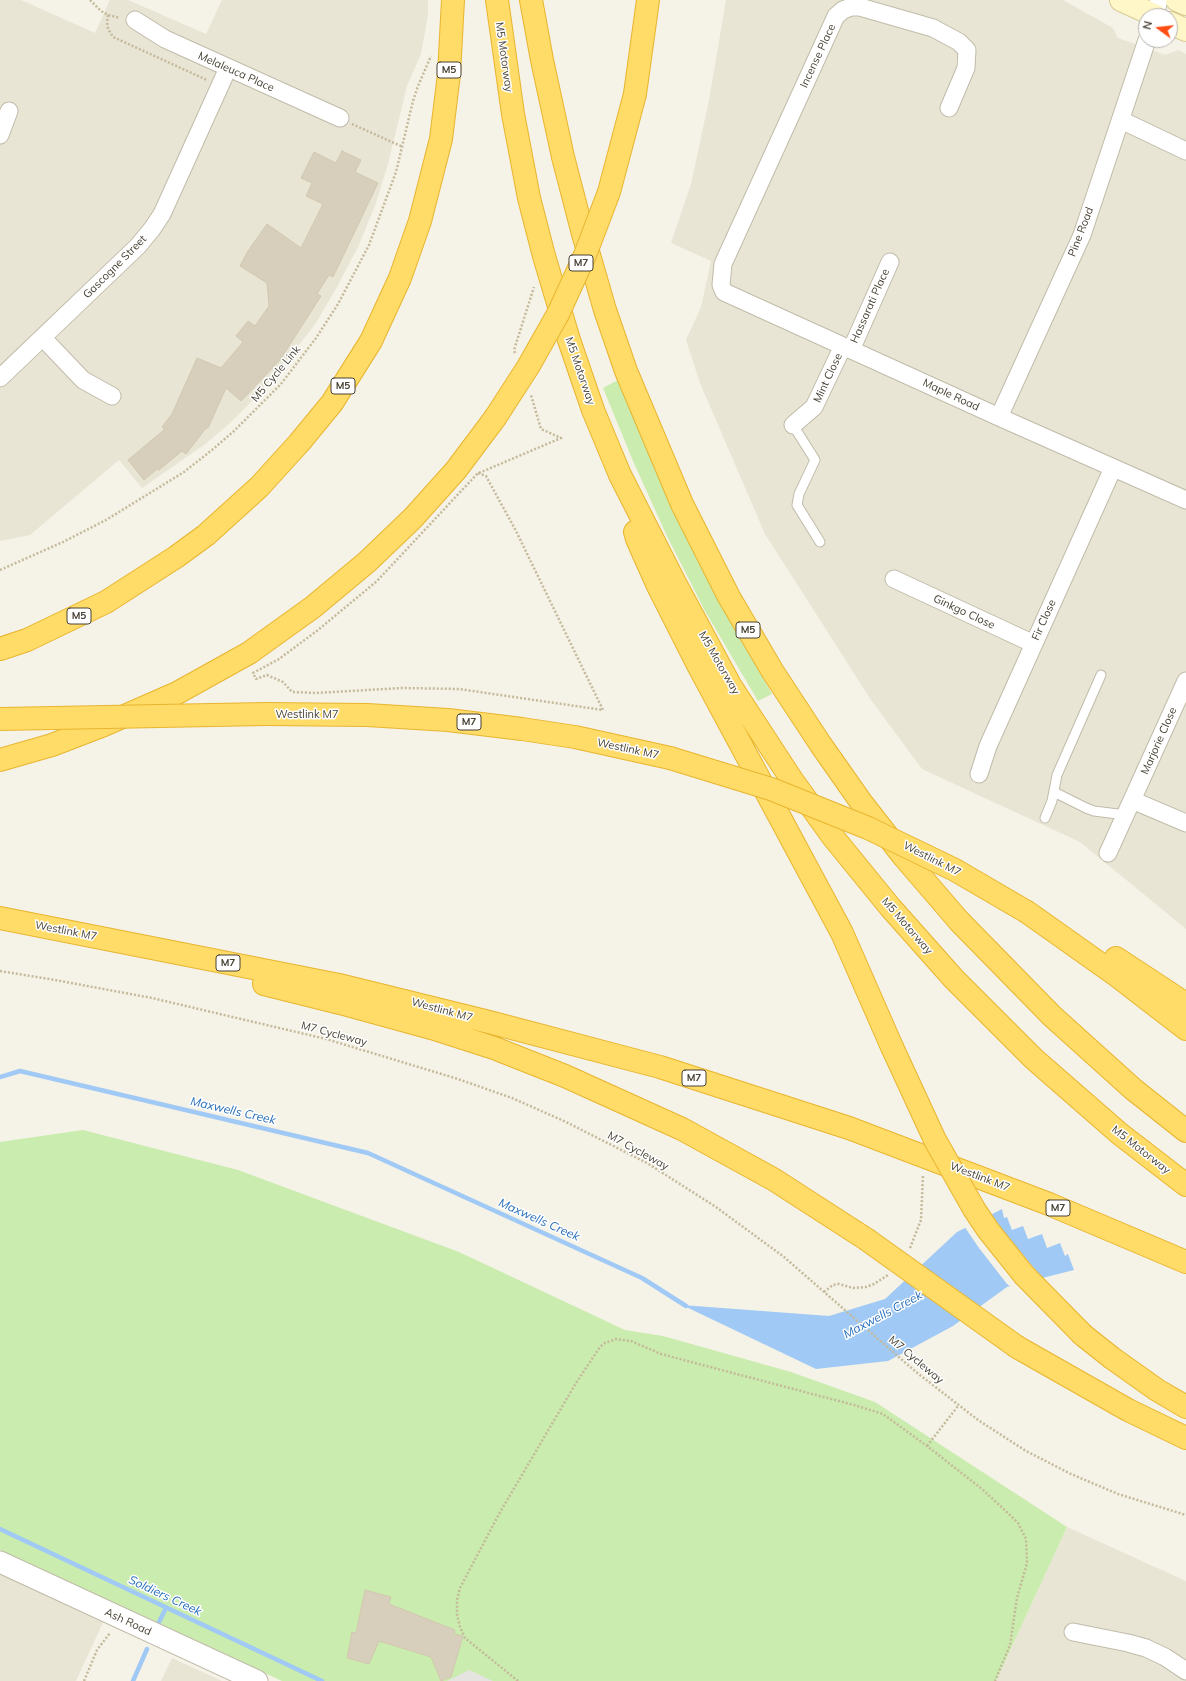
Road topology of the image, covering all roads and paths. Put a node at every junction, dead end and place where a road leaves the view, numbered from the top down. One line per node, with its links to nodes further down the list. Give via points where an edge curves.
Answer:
1 (90, 0): 14 (path, via 108,15 107,25 114,37)
2 (453, 0): 37 (highway, M5, via 449,74 441,139 420,221 400,278 374,335 332,403 259,487 206,535 154,573 99,605 27,640)
3 (497, 0): 31 (highway, M5 Motorway, via 513,114 529,198 544,256 593,410)
4 (531, 0): 55 (highway, M5, via 561,150 605,310 626,370 682,504 729,597 772,672 861,802 959,921 1052,1016 1133,1089)
5 (648, 0): 42 (highway, M7, bridge, via 635,94 609,192 585,255 558,314 528,367 495,418 456,470 367,562 313,607 249,653 177,693 104,725 52,745)
6 (1121, 0): 9 (main road)
7 (1177, 0): 8 (main road)
8 (1186, 4)
9 (1138, 8)
10 (135, 20): 12 (street, Melaleuca Place, via 164,39)
11 (1144, 48): 18 (street, Pine Road)
12 (228, 68): 14 (street, Gascogne Street); 17 (street, Melaleuca Place)
13 (425, 70): 20 (path, M5 Cycle Link, via 413,101)
14 (220, 85): 24 (street, Gascogne Street, via 162,214 152,230)
15 (949, 108): 23 (street, Incense Place, via 966,68 967,50 959,42 933,28 860,7 843,10 836,16 723,264)
16 (10, 111): 19 (street)
17 (340, 118): 20 (path)
18 (1121, 120): 21 (street); 28 (street, Pine Road, via 1082,235)
19 (0, 136)
20 (403, 147): 34 (path, M5 Cycle Link, via 383,210 353,278 316,338 264,402 212,450 146,497 63,542)
21 (1186, 151)
22 (890, 262): 25 (street, Hassarati Place)
23 (721, 285): 25 (street, Maple Road, via 724,292)
24 (43, 338): 26 (street, Gascogne Street); 27 (street, via 83,380)
25 (847, 348): 28 (street, Maple Road); 29 (street, Mint Close, via 814,407)
26 (0, 378)
27 (112, 396)
28 (999, 417): 30 (street, Maple Road)
29 (793, 425): 33 (lane, via 815,460 799,494 797,506)
30 (1113, 468): 32 (street, Maple Road); 36 (street, Fir Close)
31 (620, 475): 56 (highway, M5 Motorway, via 730,685 832,838 954,979 1024,1049 1120,1134); 59 (highway, bridge, via 637,539 652,572 698,665 842,933 939,1146 974,1209 1024,1275 1083,1335 1156,1390)
32 (1186, 500)
33 (820, 542)
34 (0, 570)
35 (894, 579): 36 (street, Ginkgo Close)
36 (1034, 644): 43 (street, Fir Close, via 988,746)
37 (0, 649)
38 (1101, 675): 44 (lane, via 1057,775)
39 (1186, 682): 45 (street, Marjorie Close)
40 (603, 710): 40 (path, via 512,524 486,476 478,473 377,581 279,659 253,673 256,679 267,675 283,682 292,692 402,688 459,689)
41 (0, 719): 51 (highway, Westlink M7 / M7, bridge, via 266,714 367,715 448,720 575,737 670,758 771,789 868,828 948,867 1027,912 1044,910)
42 (0, 760)
43 (979, 774)
44 (1054, 792): 46 (lane, via 1086,808); 47 (lane)
45 (1132, 800): 46 (street, Marjorie Close); 48 (street)
46 (1125, 817): 49 (street, Marjorie Close)
47 (1045, 818)
48 (1186, 823)
49 (1108, 853)
50 (0, 918): 57 (highway, Westlink M7 / M7, via 406,1000 660,1067 849,1128 1043,1201); 60 (highway, bridge, via 387,1015 468,1039 523,1059 635,1106 773,1179 866,1239 1017,1347 1128,1410)
51 (1068, 933): 53 (highway); 54 (highway)
52 (0, 971): 58 (path, M7 Cycleway, via 152,998 326,1039 458,1079 512,1098 564,1121 653,1167 716,1207 784,1257)
53 (1186, 1004)
54 (1186, 1030)
55 (1186, 1131)
56 (1186, 1185)
57 (1186, 1262)
58 (958, 1406): 61 (path); 62 (path, M7 Cycleway, via 1026,1451 1071,1474 1118,1494)
59 (1186, 1407)
60 (1186, 1438)
61 (928, 1446): 69 (path, via 883,1414 872,1410 661,1354 631,1341 616,1339 605,1342 576,1383 499,1514 460,1588 457,1615 465,1638); 70 (path, via 1009,1514 1018,1523 1026,1539 1027,1563 1017,1598 1010,1645)
62 (1186, 1515)
63 (0, 1562): 64 (street, Ash Road)
64 (121, 1618): 67 (path, via 97,1650); 68 (street, Ash Road)
65 (1073, 1632): 66 (street, via 1146,1648 1166,1657)
66 (1186, 1672)
67 (84, 1681)
68 (257, 1681)
69 (518, 1681)
70 (995, 1681)

